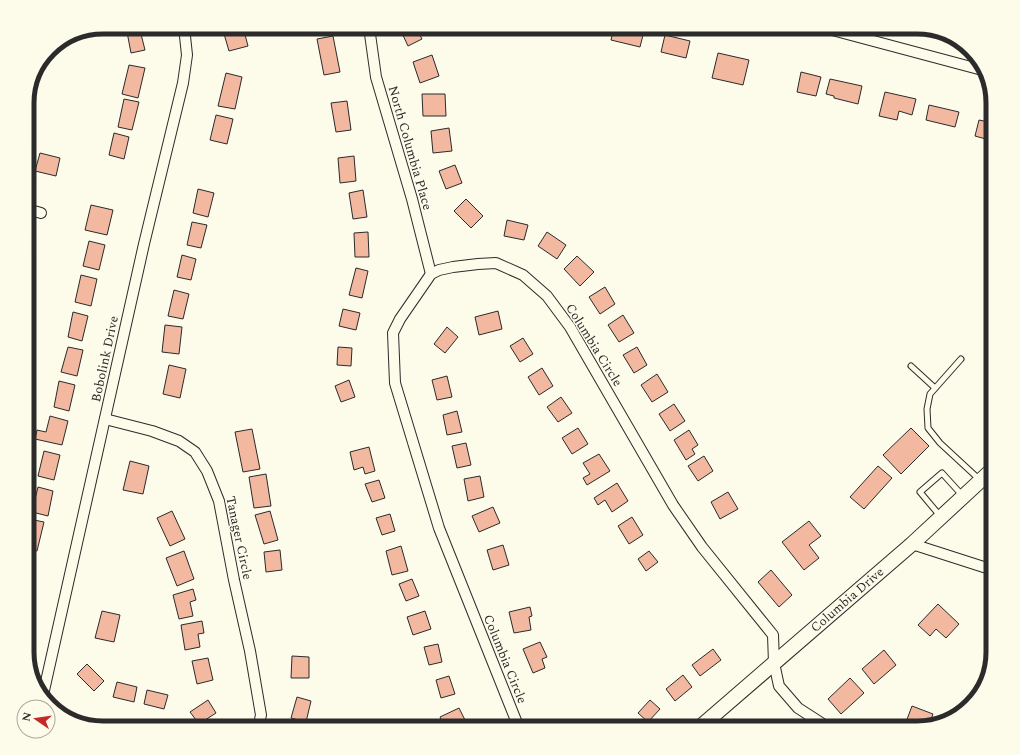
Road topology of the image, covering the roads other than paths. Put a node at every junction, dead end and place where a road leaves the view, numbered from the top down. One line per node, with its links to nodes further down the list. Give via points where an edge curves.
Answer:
1 (185, 34): 11 (street, Bobolink Drive, via 187,55 183,84)
2 (370, 34): 7 (street, North Columbia Place, via 376,77)
3 (847, 34): 4 (street)
4 (977, 69)
5 (34, 211): 6 (street)
6 (41, 213)
7 (431, 274): 18 (street, Columbia Circle, via 453,267 496,263 523,275 547,296 570,327 672,505 702,548 773,635); 21 (street, Columbia Circle, via 393,333 395,383 439,528)
8 (961, 359): 10 (lane)
9 (911, 366): 10 (lane)
10 (935, 388): 13 (lane, via 930,394 927,410 928,428)
11 (105, 419): 19 (street, Bobolink Drive); 20 (street, Tanager Circle, via 179,441 196,452 207,472 219,501 262,715)
12 (986, 475): 13 (main road, Columbia Drive)
13 (980, 481): 14 (main road, Columbia Drive)
14 (963, 497): 15 (main road, Columbia Drive); 15 (lane, via 942,473 920,492)
15 (941, 517): 16 (main road, Columbia Drive)
16 (912, 544): 17 (street); 18 (main road, Columbia Drive)
17 (986, 568)
18 (774, 663): 22 (main road, Columbia Drive); 23 (street, Columbia Circle, via 779,686 798,708)
19 (45, 689)
20 (260, 721)
21 (516, 721)
22 (707, 721)
23 (818, 721)

